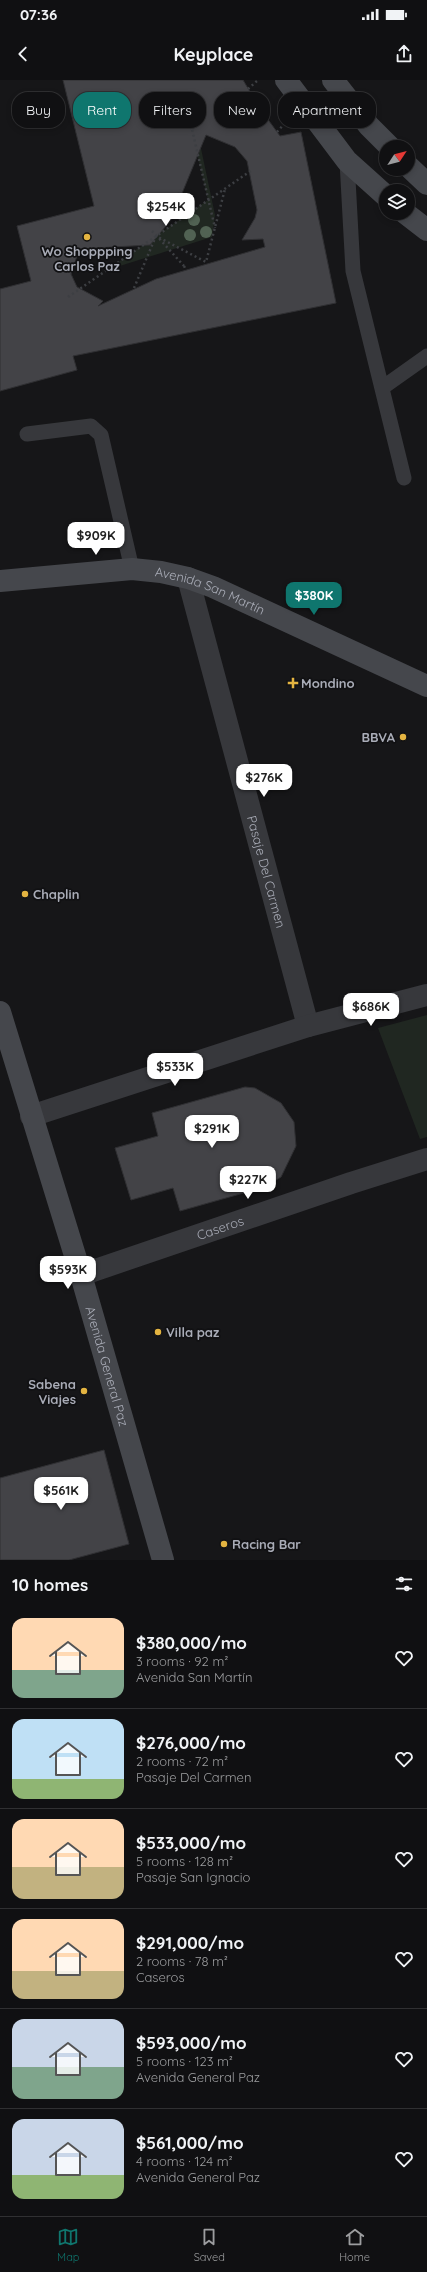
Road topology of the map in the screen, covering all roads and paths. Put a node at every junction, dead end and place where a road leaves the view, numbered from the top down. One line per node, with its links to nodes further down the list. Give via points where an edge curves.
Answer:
1 (258, 80): 4 (path)
2 (286, 80): 9 (main road)
3 (333, 80): 8 (main road)
4 (248, 89)
5 (192, 128): 16 (path)
6 (281, 128): 7 (path)
7 (277, 132)
8 (383, 140)
9 (347, 161): 15 (main road); 27 (lane, via 353,271)
10 (252, 170): 13 (path)
11 (415, 173): 12 (main road)
12 (427, 184)
13 (225, 188): 16 (path); 19 (path)
14 (181, 190): 17 (path)
15 (379, 190)
16 (208, 200): 19 (path); 22 (path)
17 (164, 215)
18 (414, 220): 20 (main road)
19 (215, 229): 22 (path, via 206,262)
20 (427, 230)
21 (152, 231): 22 (path)
22 (156, 236): 23 (path, bridge); 24 (path); 25 (path)
23 (184, 267)
24 (134, 288)
25 (68, 297)
26 (427, 356): 27 (lane)
27 (382, 388): 29 (lane)
28 (27, 434): 30 (lane, via 91,426 101,435)
29 (404, 478)
30 (132, 570): 31 (main road, Avenida San Martín, via 161,572); 32 (main road, Avenida San Martín)
31 (188, 578): 33 (main road, Avenida San Martín, via 213,587); 36 (street, Pasaje Del Carmen)
32 (0, 581)
33 (427, 686)
34 (427, 995): 36 (street)
35 (0, 1012): 37 (main road, Avenida General Paz)
36 (308, 1026): 37 (street)
37 (31, 1116): 39 (main road, Avenida General Paz)
38 (427, 1159): 39 (street, Caseros, via 351,1182)
39 (81, 1275): 40 (main road, Avenida General Paz)
40 (163, 1560)

